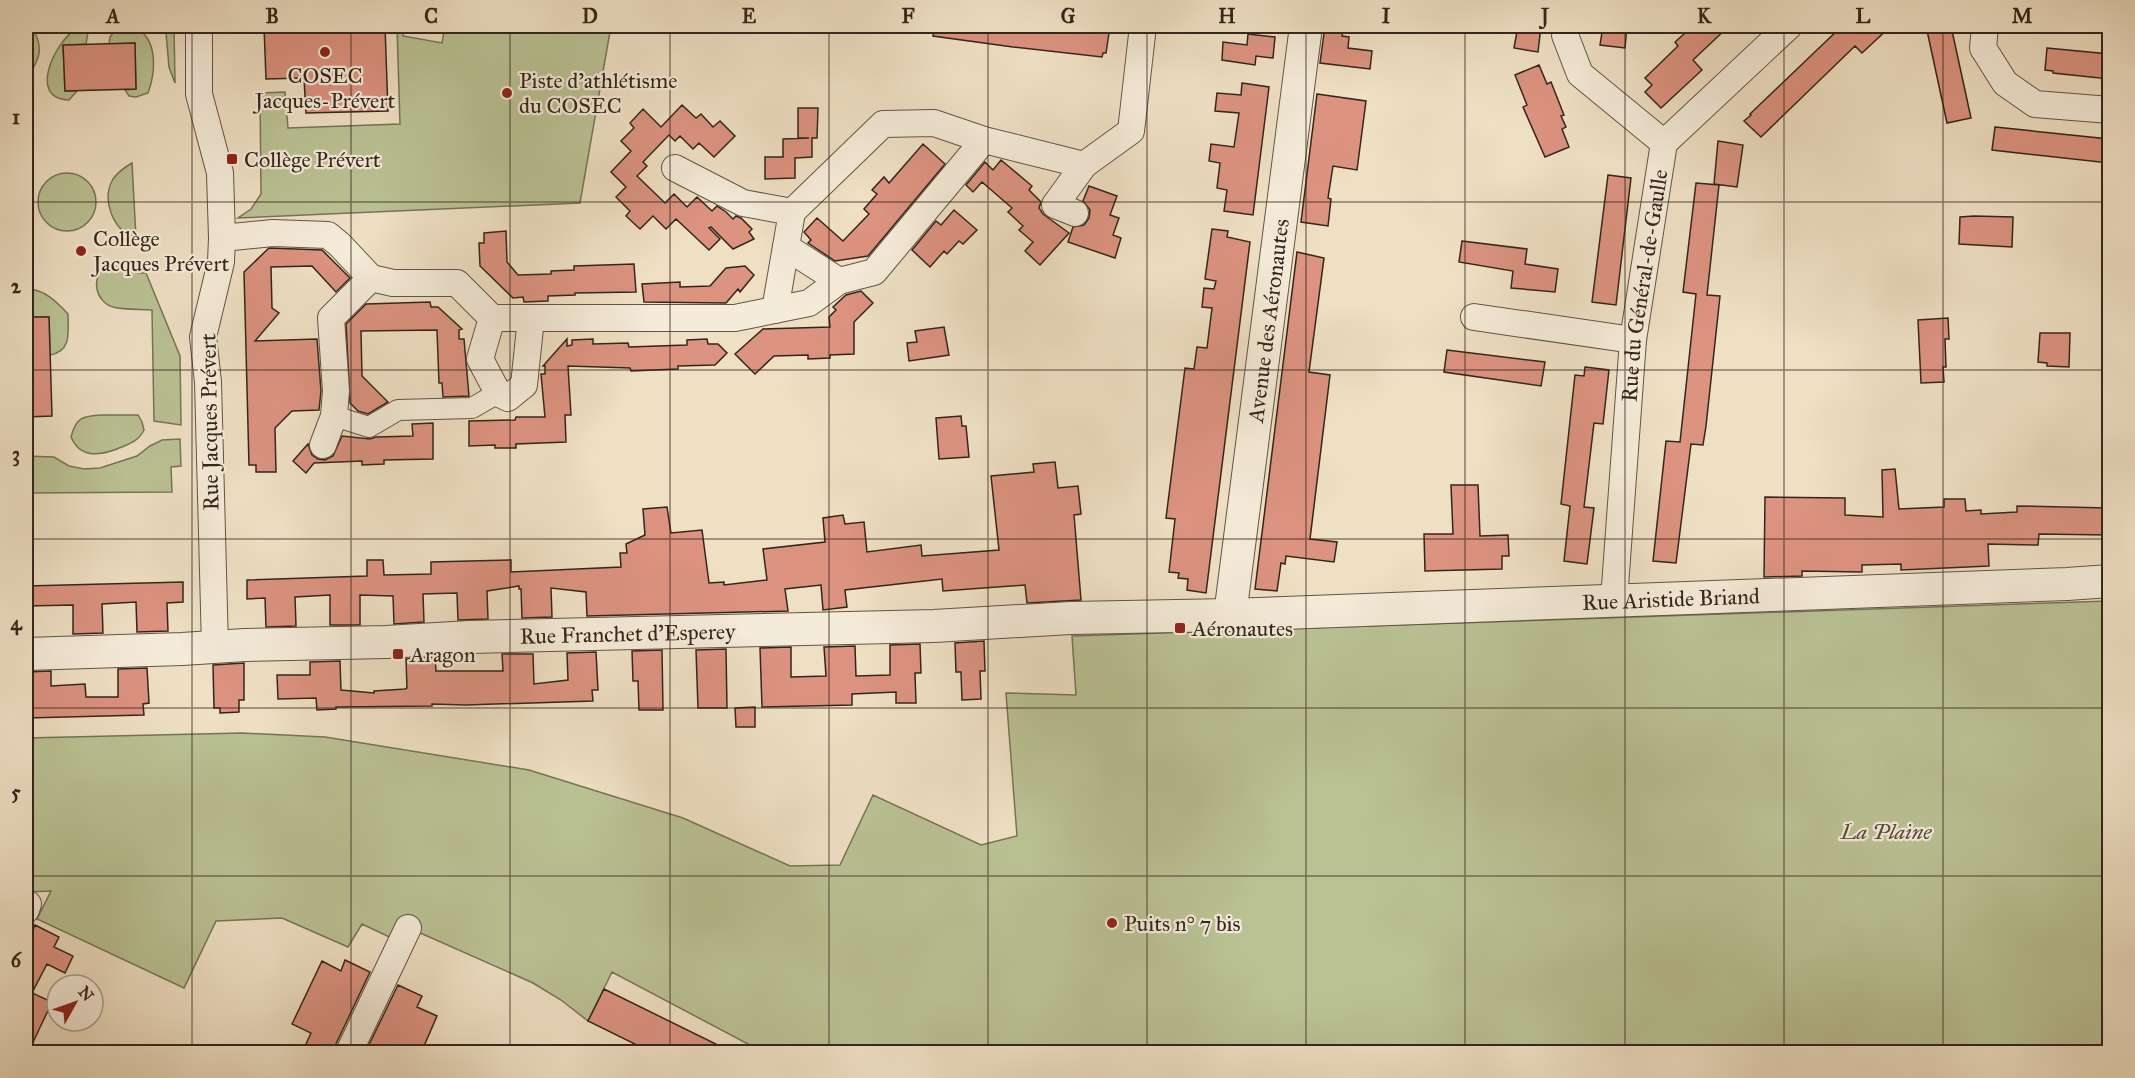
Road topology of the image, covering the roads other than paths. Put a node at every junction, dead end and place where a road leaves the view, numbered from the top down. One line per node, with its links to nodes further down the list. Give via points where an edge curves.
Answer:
1 (199, 26): 14 (street, Rue Jacques Prévert, via 199,94 220,173)
2 (1143, 26): 10 (street, via 1131,131)
3 (1305, 26): 28 (street, Avenue des Aéronautes)
4 (1566, 26): 9 (street, via 1565,35 1580,74)
5 (1789, 26): 9 (street, Rue du Général-de-Gaulle)
6 (1985, 26): 7 (street, via 1983,48 2005,83 2035,104)
7 (2109, 110)
8 (984, 140): 10 (street); 12 (street, via 934,123 883,124); 17 (street, via 874,272)
9 (1664, 143): 22 (street, Rue du Général-de-Gaulle)
10 (1084, 165): 13 (street, via 1055,205)
11 (675, 168): 12 (street, via 743,203)
12 (792, 212): 15 (street)
13 (1075, 213)
14 (222, 238): 16 (street, via 273,233 328,235); 29 (street, Rue Jacques Prévert, via 221,262 204,337)
15 (786, 247): 17 (street); 18 (street)
16 (371, 278): 20 (street, via 393,283 457,283); 24 (street, via 331,318)
17 (839, 282): 18 (street, via 809,303)
18 (775, 310): 21 (street, via 735,318)
19 (1474, 317): 22 (street)
20 (492, 318): 21 (street); 23 (street, via 480,360)
21 (531, 318): 23 (street, via 524,385 508,398)
22 (1633, 340): 27 (street, Rue du Général-de-Gaulle)
23 (498, 393): 24 (street, via 472,408 398,410 369,427)
24 (334, 416): 25 (street)
25 (323, 445)
26 (2109, 581): 27 (street, Rue Aristide Briand)
27 (1614, 600): 28 (street, Rue Aristide Briand)
28 (1230, 615): 29 (street, Rue Franchet d'Esperey)
29 (215, 647): 30 (street, Rue Franchet d'Esperey)
30 (26, 654)
31 (408, 928): 32 (street)
32 (349, 1053)

